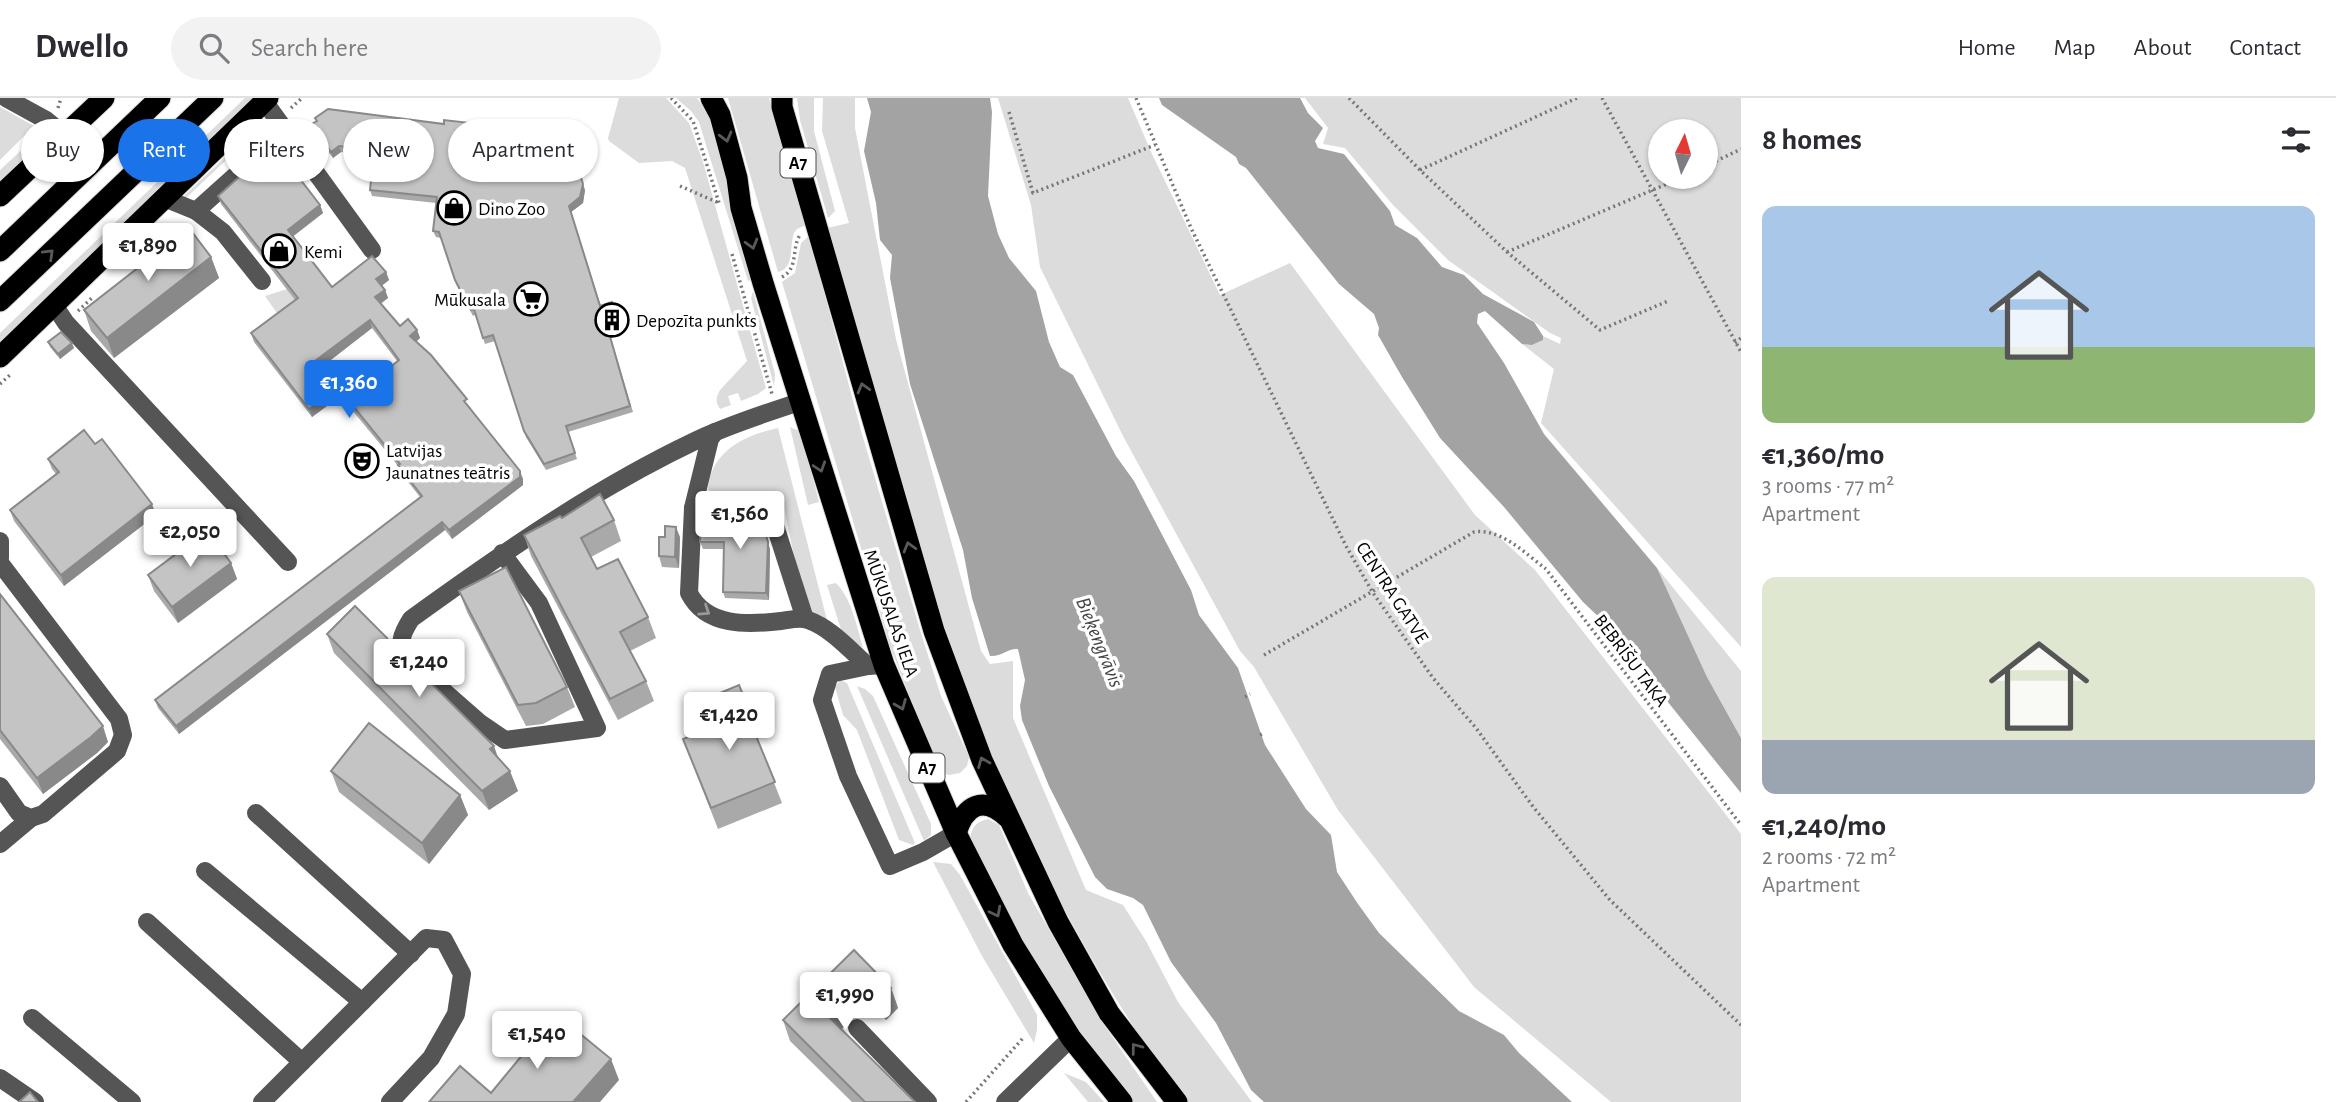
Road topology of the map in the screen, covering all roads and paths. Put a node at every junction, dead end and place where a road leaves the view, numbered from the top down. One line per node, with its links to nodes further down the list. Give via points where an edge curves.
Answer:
1 (6, 98): 16 (street)
2 (61, 98): 14 (path)
3 (104, 98): 17 (highway)
4 (160, 98): 38 (highway)
5 (213, 98): 44 (highway, one-way to 5)
6 (671, 98): 31 (path, via 694,121)
7 (711, 98): 42 (highway, MŪKUSALAS IELA / A7, one-way to 42, via 720,115)
8 (782, 98): 34 (highway, MŪKUSALAS IELA / A7)
9 (1136, 98): 19 (path, CENTRA GATVE)
10 (1349, 98): 22 (path)
11 (1577, 98): 22 (path)
12 (1602, 98): 28 (path)
13 (266, 100): 18 (street); 30 (highway)
14 (57, 110)
15 (1009, 112): 19 (path, via 1033,193)
16 (44, 119)
17 (82, 119)
18 (278, 119)
19 (1155, 145): 59 (path, CENTRA GATVE, via 1191,228)
20 (1741, 149): 21 (path)
21 (1718, 160)
22 (1420, 170): 39 (path)
23 (21, 177): 29 (highway)
24 (228, 182): 32 (street)
25 (323, 182): 36 (street)
26 (680, 186): 31 (path)
27 (1657, 189): 28 (path)
28 (1653, 191): 39 (path); 48 (path)
29 (0, 196)
30 (164, 198): 32 (street); 46 (highway)
31 (719, 203): 33 (path)
32 (196, 211): 41 (street, via 223,232)
33 (721, 211)
34 (816, 228): 42 (path, via 798,236 790,272); 65 (highway, MŪKUSALAS IELA / A7, one-way to 34, via 933,631)
35 (147, 242): 40 (path)
36 (372, 250)
37 (731, 250): 43 (path)
38 (0, 251)
39 (1507, 252): 45 (path, via 1600,330)
40 (164, 260)
41 (261, 281)
42 (763, 283): 43 (path); 51 (highway, MŪKUSALAS IELA / A7)
43 (741, 288): 52 (path)
44 (0, 301)
45 (1668, 301)
46 (54, 305): 50 (highway); 58 (street)
47 (1741, 338): 48 (path)
48 (1735, 343): 49 (path)
49 (1741, 352)
50 (0, 357)
51 (799, 402): 52 (street); 62 (highway, MŪKUSALAS IELA / A7, one-way to 62)
52 (777, 410): 53 (street)
53 (715, 432): 54 (street); 56 (street, via 630,475)
54 (693, 508): 60 (street, via 770,510); 60 (street, one-way to 60, via 689,593 699,610 738,622)
55 (0, 541): 57 (street)
56 (502, 553): 56 (street, via 411,619 401,647 407,659 505,740 597,728 539,603)
57 (0, 561): 66 (street, via 119,719 123,735 117,751 43,814)
58 (288, 562)
59 (1373, 593): 61 (path); 67 (path, BEBRĪŠU TAKA, via 1474,532 1485,530 1507,540 1546,569); 75 (path, CENTRA GATVE, via 1433,678 1610,901)
60 (805, 619): 62 (street)
61 (1264, 655)
62 (876, 665): 68 (highway, MŪKUSALAS IELA / A7, one-way to 68); 68 (street, via 830,674 822,700 848,776 890,866)
63 (0, 786): 66 (street, via 19,813)
64 (256, 813): 72 (street)
65 (1007, 817): 68 (highway, via 993,807 978,805 964,813); 90 (highway, MŪKUSALAS IELA / A7, one-way to 65, via 1109,1013)
66 (31, 818): 69 (street)
67 (1741, 825)
68 (956, 833): 78 (highway, MŪKUSALAS IELA / A7, one-way to 78, via 1013,945)
69 (0, 844)
70 (205, 871): 73 (street)
71 (147, 922): 79 (street)
72 (411, 954): 73 (street); 85 (street, via 426,938 444,940 462,974 456,1014 431,1058)
73 (362, 1002): 79 (street)
74 (32, 1018): 83 (street)
75 (1741, 1025)
76 (857, 1028): 86 (street)
77 (1024, 1037): 87 (path)
78 (1071, 1038): 88 (street); 89 (highway, MŪKUSALAS IELA / A7)
79 (302, 1062): 84 (street)
80 (0, 1078): 81 (street)
81 (11, 1096): 82 (street)
82 (35, 1102)
83 (132, 1102)
84 (262, 1102)
85 (390, 1102)
86 (928, 1102)
87 (966, 1102)
88 (1005, 1102)
89 (1122, 1102)
90 (1177, 1102)

